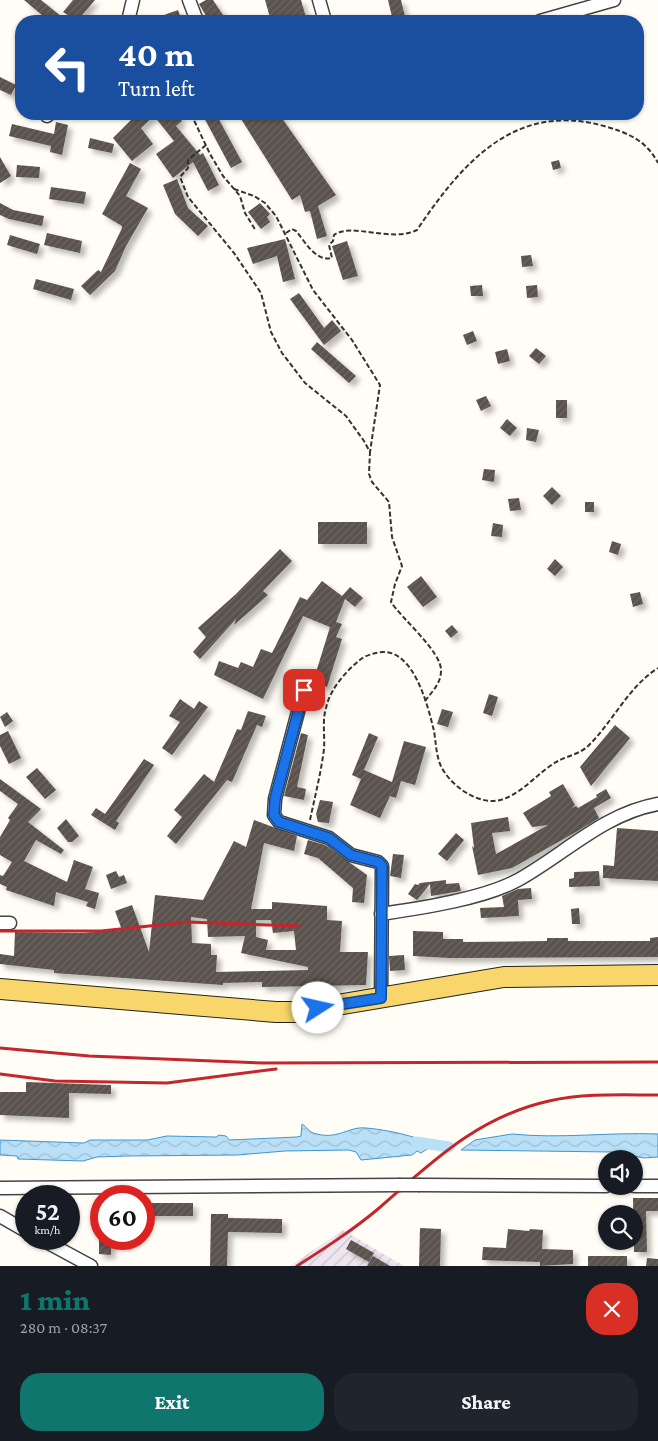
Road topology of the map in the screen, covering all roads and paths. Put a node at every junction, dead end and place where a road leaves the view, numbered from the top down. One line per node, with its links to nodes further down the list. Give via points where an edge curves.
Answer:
1 (133, 0): 5 (street)
2 (189, 0): 6 (street)
3 (319, 0): 7 (street)
4 (614, 0): 8 (street)
5 (129, 15)
6 (195, 15)
7 (323, 15)
8 (561, 15)
9 (194, 120): 12 (path)
10 (563, 120): 16 (path, via 533,124 492,143 461,172 417,230 408,234 339,231 329,245 332,258 326,260 317,256 296,231 292,229)
11 (575, 120): 13 (path, via 618,130 651,149)
12 (206, 145): 14 (path); 17 (path, via 188,160 188,168 180,177 188,197 234,253 261,293 275,343 286,359 305,383 346,416)
13 (658, 163)
14 (234, 189): 15 (path); 16 (path, via 265,203)
15 (256, 231)
16 (286, 233): 17 (path, via 313,290 352,340 380,385)
17 (370, 452): 20 (path, via 369,474 389,502 392,537 402,566 391,602 423,639 442,669 436,688)
18 (658, 668): 20 (path, via 638,683 587,748 557,761 510,796 496,801 471,795 441,766)
19 (304, 690): 22 (street, via 275,799 274,815 279,822)
20 (425, 701): 22 (path, via 409,664 394,654 373,653 350,668 331,693 326,708 320,776)
21 (658, 804): 23 (street, via 603,824 535,870 492,891)
22 (307, 831): 23 (street, via 329,838 351,855 382,866)
23 (381, 914): 26 (street)
24 (658, 975): 26 (main road, via 504,977)
25 (0, 989): 26 (main road, via 276,1012 295,1012)
26 (381, 998)
27 (598, 1186): 30 (street, bridge)
28 (643, 1186): 29 (street)
29 (658, 1186)
30 (0, 1188)
31 (0, 1216): 32 (street)
32 (15, 1225)
33 (61, 1250): 34 (street)
34 (91, 1266)

